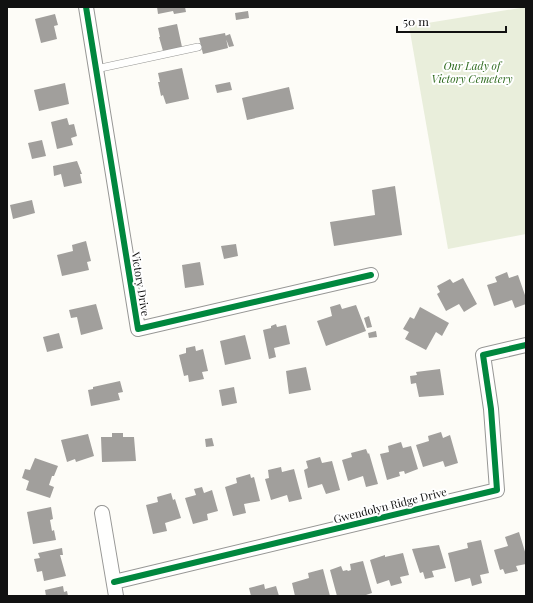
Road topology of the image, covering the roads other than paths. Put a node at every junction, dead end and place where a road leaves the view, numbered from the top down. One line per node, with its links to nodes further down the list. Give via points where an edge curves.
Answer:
1 (86, 7): 3 (street, Victory Drive)
2 (198, 47): 3 (lane)
3 (96, 69): 4 (street, Victory Drive, via 138,329)
4 (371, 275)
5 (526, 345): 7 (street, Gwendolyn Ridge Drive, via 483,355 491,409 497,490)
6 (102, 513): 7 (street)
7 (115, 589)

